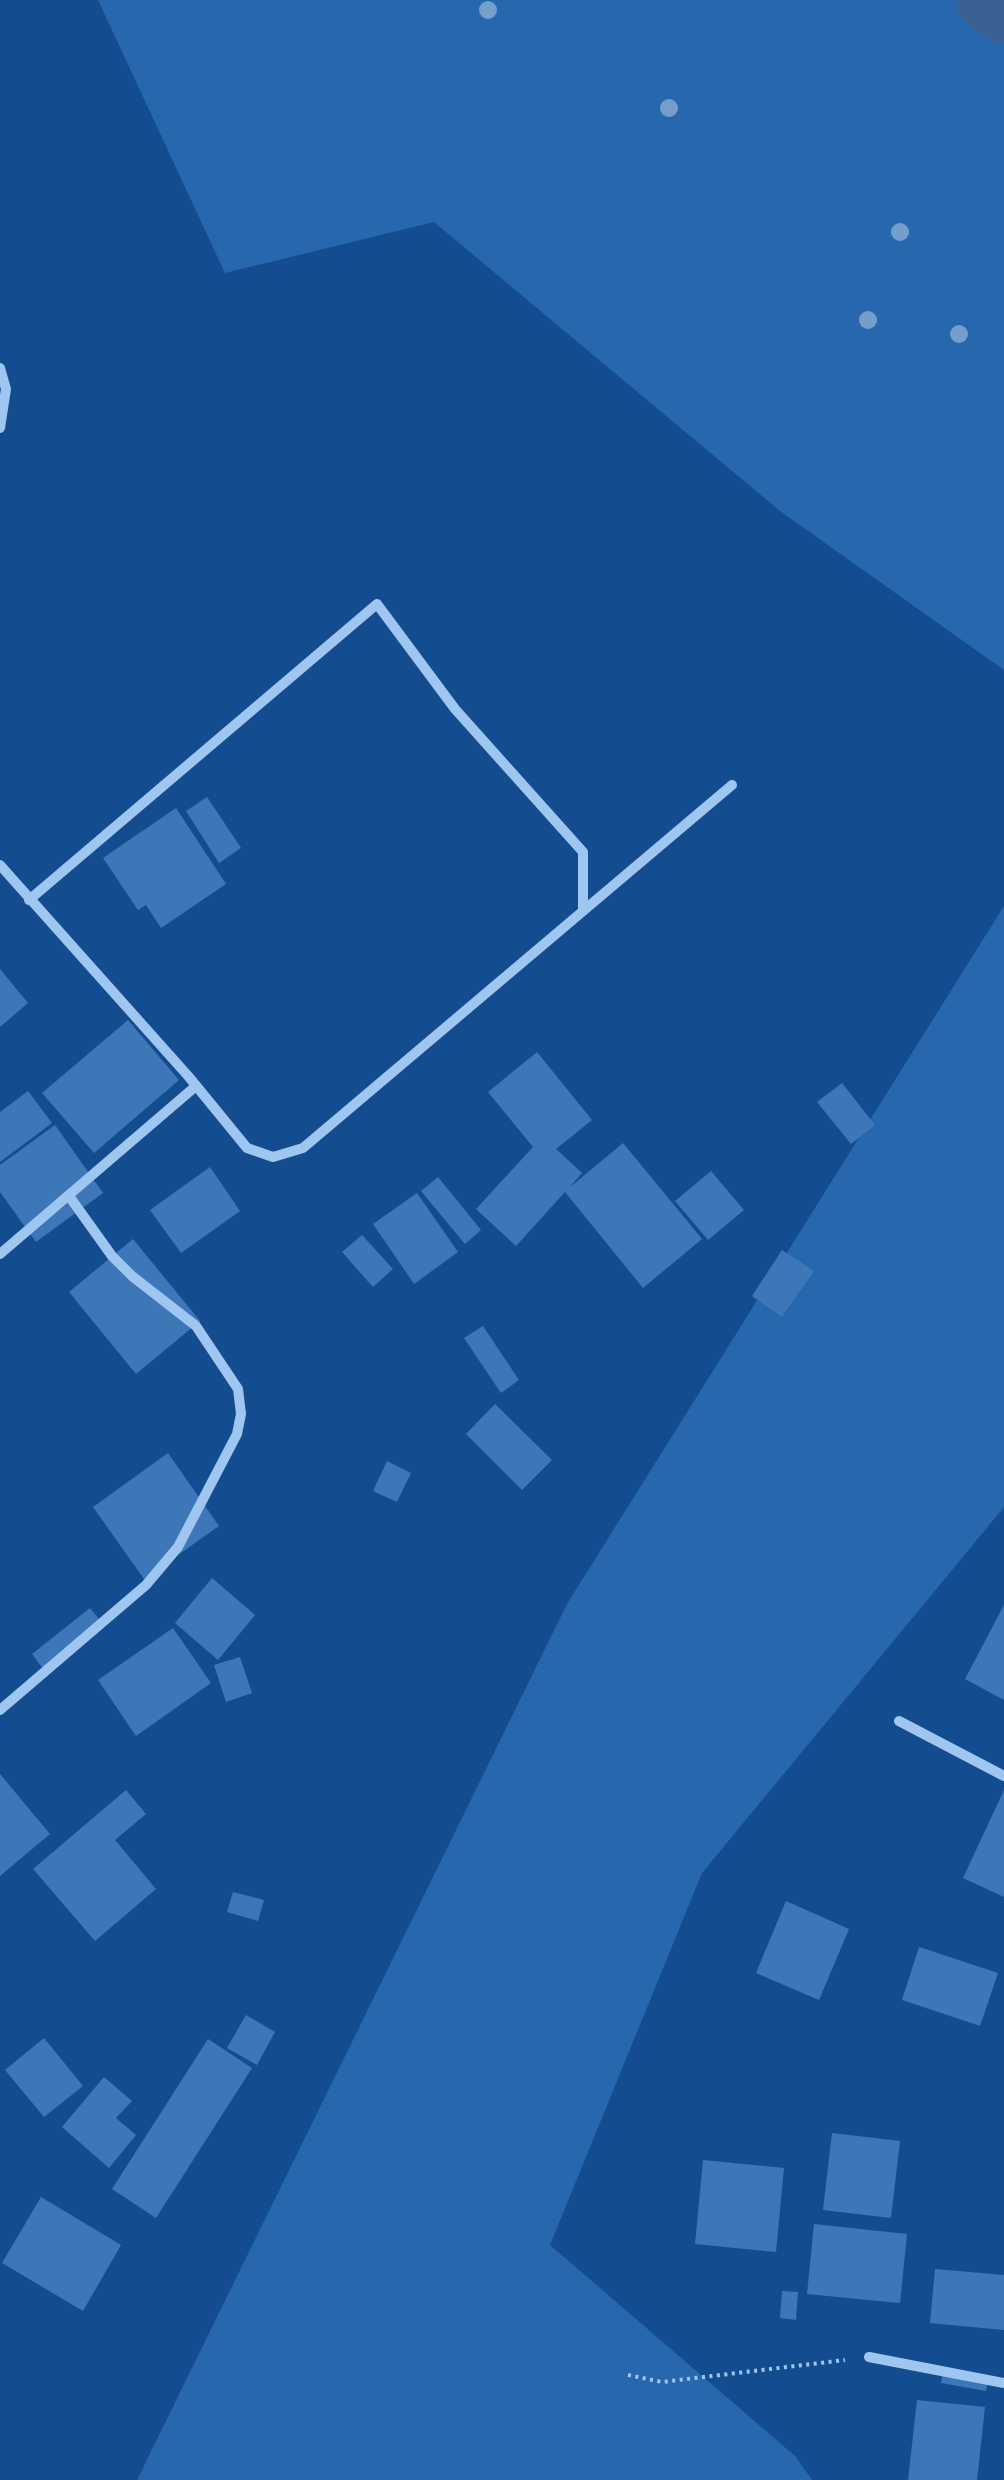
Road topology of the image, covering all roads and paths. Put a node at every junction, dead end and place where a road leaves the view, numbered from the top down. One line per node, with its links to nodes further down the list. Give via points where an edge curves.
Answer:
1 (0, 368): 2 (street, via 6,388)
2 (0, 428)
3 (732, 785): 6 (street)
4 (0, 865): 5 (street)
5 (29, 900): 6 (street, via 377,604 455,709 583,852); 7 (street)
6 (583, 911): 7 (street, via 303,1148 273,1157 248,1148)
7 (196, 1086): 8 (street)
8 (69, 1196): 9 (street); 10 (street, via 112,1256 196,1326 238,1389 241,1414 237,1434 178,1547 146,1585)
9 (0, 1254)
10 (0, 1710)
11 (899, 1721): 12 (street)
12 (1004, 1776)
13 (869, 2357): 14 (path, via 662,2382); 15 (street)
14 (628, 2375)
15 (1004, 2383)

